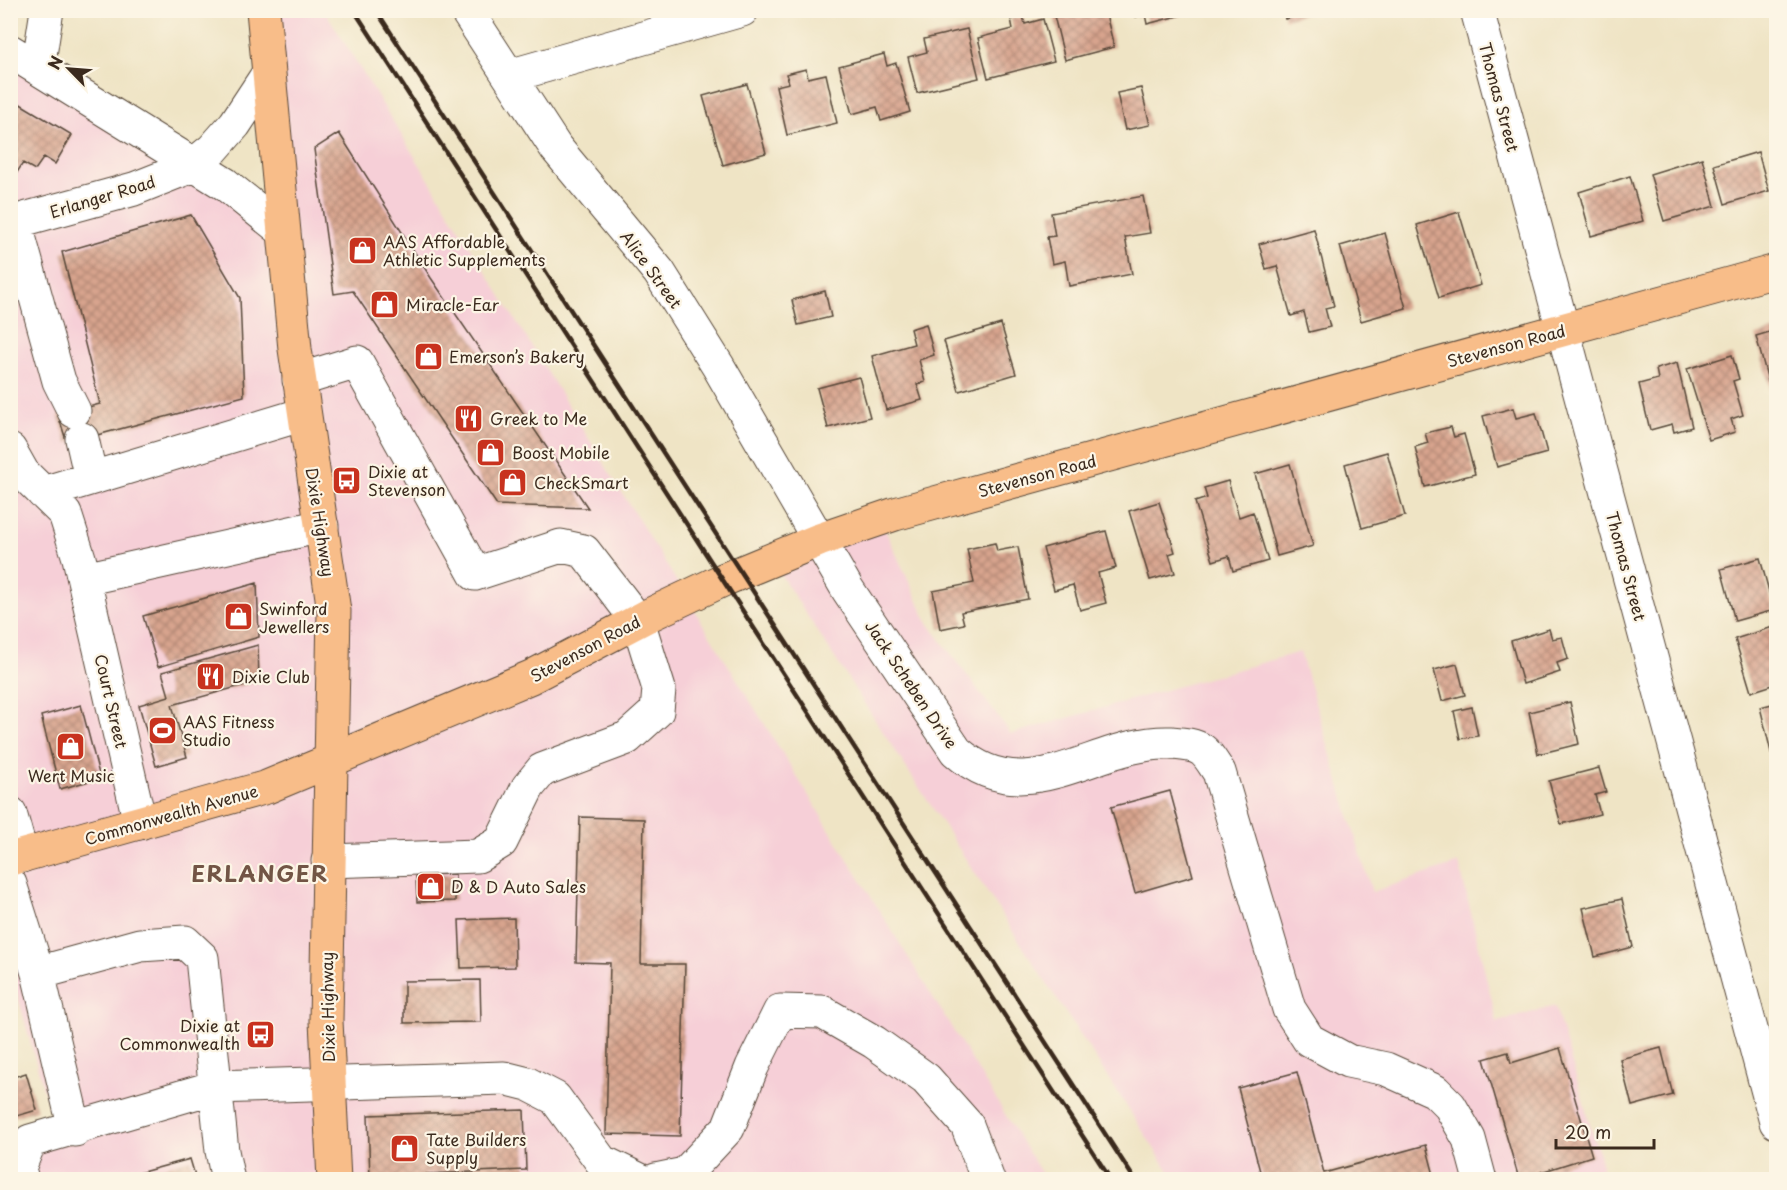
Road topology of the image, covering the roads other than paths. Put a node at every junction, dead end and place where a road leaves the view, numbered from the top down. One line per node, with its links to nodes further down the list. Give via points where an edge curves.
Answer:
1 (47, 10): 7 (street)
2 (263, 10): 8 (main road, Dixie Highway)
3 (466, 10): 9 (street, Alice Street)
4 (742, 10): 9 (street)
5 (1476, 10): 14 (street, Thomas Street)
6 (10, 51): 7 (street)
7 (38, 68): 10 (street)
8 (268, 74): 10 (street, Erlanger Road, via 234,124); 12 (main road, Dixie Highway)
9 (508, 75): 21 (street, Alice Street, via 556,148 659,272)
10 (192, 166): 11 (street, Erlanger Road, via 134,189); 12 (street, via 239,194)
11 (13, 222): 18 (street, via 59,381 78,425)
12 (282, 230): 15 (main road, Dixie Highway)
13 (1776, 271): 14 (main road, Stevenson Road)
14 (1564, 329): 21 (main road, Stevenson Road, via 896,514); 32 (street, Thomas Street)
15 (299, 380): 16 (main road, Dixie Highway); 23 (street, via 357,362 475,574 561,546 584,551)
16 (304, 414): 18 (street); 20 (main road, Dixie Highway)
17 (10, 450): 19 (street, Court Street, via 22,473)
18 (91, 478): 19 (street)
19 (44, 493): 22 (street, Court Street, via 66,514)
20 (322, 526): 22 (street); 24 (main road, Dixie Highway, via 334,611)
21 (819, 540): 23 (main road, Stevenson Road); 40 (street, Jack Scheben Drive, via 956,751 972,766 1001,776 1024,778 1153,743 1185,744 1202,750 1219,772 1289,1009 1309,1040 1348,1061 1386,1070 1435,1091 1450,1106 1469,1139)
22 (84, 579): 26 (street, Court Street)
23 (638, 621): 24 (main road, Stevenson Road, via 531,677); 27 (street, via 659,688 657,711 627,738 542,770 528,787 501,842 478,856)
24 (329, 762): 26 (main road, Commonwealth Avenue, via 267,787); 27 (main road, Dixie Highway)
25 (10, 813): 28 (street)
26 (140, 823): 28 (main road, Commonwealth Avenue)
27 (328, 861): 30 (main road, Dixie Highway)
28 (14, 866): 29 (street)
29 (38, 973): 31 (street, via 140,945 185,942 202,958); 33 (street)
30 (329, 1082): 31 (street); 36 (main road, Dixie Highway); 37 (street, via 504,1078 528,1084 555,1098 601,1161)
31 (214, 1088): 33 (street); 35 (street)
32 (1776, 1122)
33 (75, 1130): 34 (street, via 30,1141 19,1168)
34 (22, 1179)
35 (228, 1179)
36 (334, 1179)
37 (640, 1179)
38 (656, 1179): 39 (street, via 685,1174 728,1128 780,1011 822,1012 926,1079 967,1125)
39 (988, 1179)
40 (1480, 1179)

